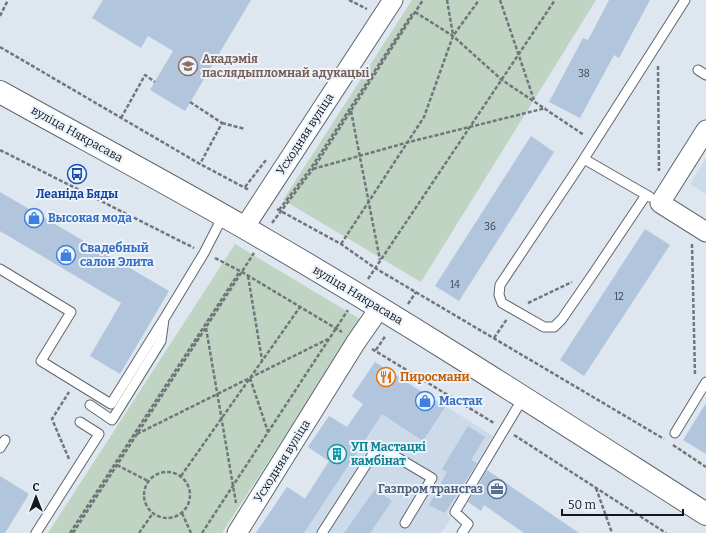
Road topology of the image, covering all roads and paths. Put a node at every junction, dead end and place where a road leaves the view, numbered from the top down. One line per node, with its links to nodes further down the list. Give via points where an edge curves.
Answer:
1 (8, 0): 12 (path)
2 (349, 0): 10 (path)
3 (393, 0): 39 (street, Усходняя вуліца)
4 (422, 0): 11 (path); 42 (path)
5 (447, 0): 13 (path)
6 (479, 0): 13 (path)
7 (500, 0): 16 (path)
8 (555, 0): 16 (path)
9 (685, 0): 14 (lane)
10 (369, 10)
11 (415, 12): 13 (path); 25 (path)
12 (0, 16)
13 (453, 36): 19 (path); 32 (path, via 424,117)
14 (658, 41): 35 (lane); 38 (path)
15 (0, 47): 26 (path)
16 (518, 55): 19 (path); 22 (path)
17 (698, 70): 18 (lane)
18 (706, 75)
19 (502, 80): 22 (path); 28 (path)
20 (155, 82): 26 (path, via 145,75)
21 (0, 92): 43 (main road, вуліца Някрасава)
22 (534, 100): 24 (path)
23 (190, 102): 27 (path)
24 (546, 108): 28 (path); 31 (path)
25 (351, 110): 34 (path); 37 (path)
26 (121, 118): 36 (path)
27 (222, 123): 29 (path); 36 (path)
28 (472, 126): 32 (path); 48 (path)
29 (245, 130)
30 (706, 130): 40 (street)
31 (585, 135)
32 (409, 142): 34 (path); 41 (path)
33 (0, 150): 47 (path)
34 (360, 156): 37 (path); 41 (path)
35 (584, 158): 40 (lane); 58 (lane, via 500,285 499,295 502,303)
36 (200, 164): 39 (path, via 245,187)
37 (313, 169): 42 (path)
38 (659, 172)
39 (262, 199): 42 (path); 44 (street, Усходняя вуліца)
40 (653, 199): 45 (street); 52 (lane)
41 (369, 202): 46 (path); 48 (path)
42 (280, 211): 46 (path)
43 (224, 216): 44 (main road, вуліца Някрасава); 47 (lane)
44 (244, 228): 57 (main road, вуліца Някрасава)
45 (699, 228): 73 (path)
46 (341, 244): 49 (path)
47 (204, 253): 51 (path); 59 (lane)
48 (380, 260): 49 (path)
49 (375, 268): 54 (path)
50 (0, 269): 69 (lane, via 71,312 41,361)
51 (241, 271): 53 (path); 60 (path); 83 (path)
52 (595, 271): 58 (path); 58 (lane, via 554,327 544,327)
53 (248, 275): 56 (path); 67 (path)
54 (416, 292): 55 (path); 63 (path)
55 (407, 305)
56 (300, 307): 61 (path); 67 (path)
57 (379, 309): 65 (street, Усходняя вуліца); 72 (main road, вуліца Някрасава)
58 (515, 309): 63 (path)
59 (164, 319): 69 (lane, via 111,404); 74 (lane, via 161,341 112,420)
60 (206, 328): 71 (path); 80 (path)
61 (335, 328): 64 (path); 65 (path)
62 (386, 335): 66 (path)
63 (494, 338): 85 (path, via 669,442)
64 (328, 339): 68 (path); 78 (path)
65 (356, 342): 66 (path); 94 (street, Усходняя вуліца)
66 (376, 350): 77 (path)
67 (262, 360): 68 (path)
68 (250, 378): 71 (path); 75 (path); 78 (path)
69 (75, 382): 84 (path, via 52,419 69,459)
70 (706, 382): 73 (lane)
71 (217, 394): 75 (path); 80 (path)
72 (523, 398): 77 (lane); 92 (main road, вуліца Някрасава)
73 (696, 399): 79 (lane)
74 (90, 405)
75 (221, 418): 86 (path); 88 (path)
76 (80, 422): 95 (lane, via 99,434)
77 (504, 429): 89 (path); 102 (lane, via 455,512 468,524)
78 (268, 432): 88 (path)
79 (675, 433)
80 (137, 434): 83 (path)
81 (5, 440): 82 (lane)
82 (0, 448)
83 (116, 464): 87 (path); 96 (path); 97 (path)
84 (65, 466)
85 (706, 467)
86 (181, 476): 87 (path, via 160,473); 91 (path, via 191,494 187,508)
87 (148, 481): 90 (path, via 145,487 145,502)
88 (233, 486): 94 (path); 100 (path)
89 (596, 488): 103 (path); 104 (path)
90 (153, 513): 91 (path, via 168,518); 98 (path)
91 (182, 513): 99 (path)
92 (706, 514)
93 (404, 523): 101 (lane, via 432,478 378,446)
94 (239, 531)
95 (36, 533)
96 (70, 533)
97 (73, 533)
98 (139, 533)
99 (191, 533)
100 (202, 533)
101 (322, 533)
102 (462, 533)
103 (612, 533)
104 (666, 533)

